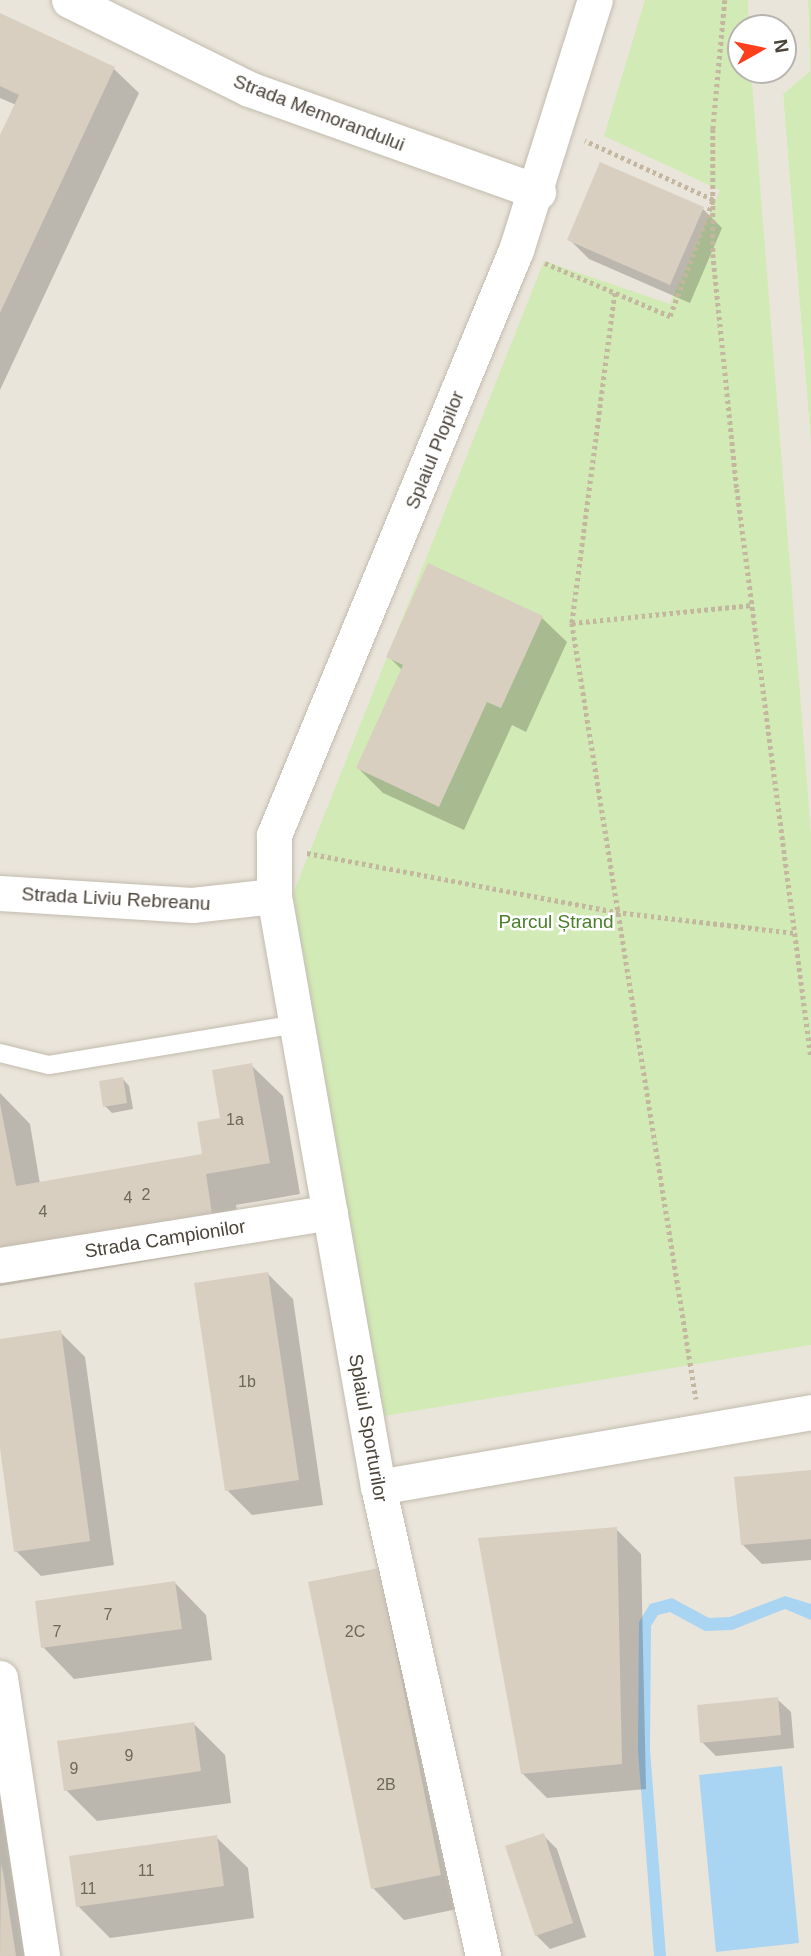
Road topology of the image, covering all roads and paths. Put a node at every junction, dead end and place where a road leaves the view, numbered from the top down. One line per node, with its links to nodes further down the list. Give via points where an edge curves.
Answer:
1 (69, 0): 5 (street, Strada Memorandului, via 249,89)
2 (595, 0): 5 (street, Splaiul Plopilor)
3 (725, 0): 6 (path, via 713,130)
4 (582, 139): 6 (path)
5 (538, 192): 13 (street, Splaiul Plopilor, via 274,835)
6 (713, 200): 8 (path, via 670,316); 9 (path, via 713,254)
7 (533, 257): 8 (path)
8 (615, 293): 10 (path)
9 (752, 605): 10 (path); 15 (path)
10 (572, 623): 14 (path)
11 (306, 853): 14 (path)
12 (0, 893): 13 (street, Strada Liviu Rebreanu, via 192,905)
13 (274, 896): 16 (street, Splaiul Sporturilor)
14 (616, 912): 15 (path); 22 (path)
15 (794, 933): 18 (path)
16 (298, 1024): 17 (lane, via 49,1065); 19 (street, Splaiul Sporturilor)
17 (0, 1053)
18 (811, 1057)
19 (330, 1213): 20 (street, Strada Campionilor); 23 (street, Splaiul Sporturilor)
20 (0, 1265)
21 (811, 1412): 22 (street)
22 (702, 1432): 23 (street)
23 (378, 1487): 26 (street, Splaiul Sporturilor)
24 (0, 1678): 25 (street)
25 (42, 1956)
26 (483, 1956)

